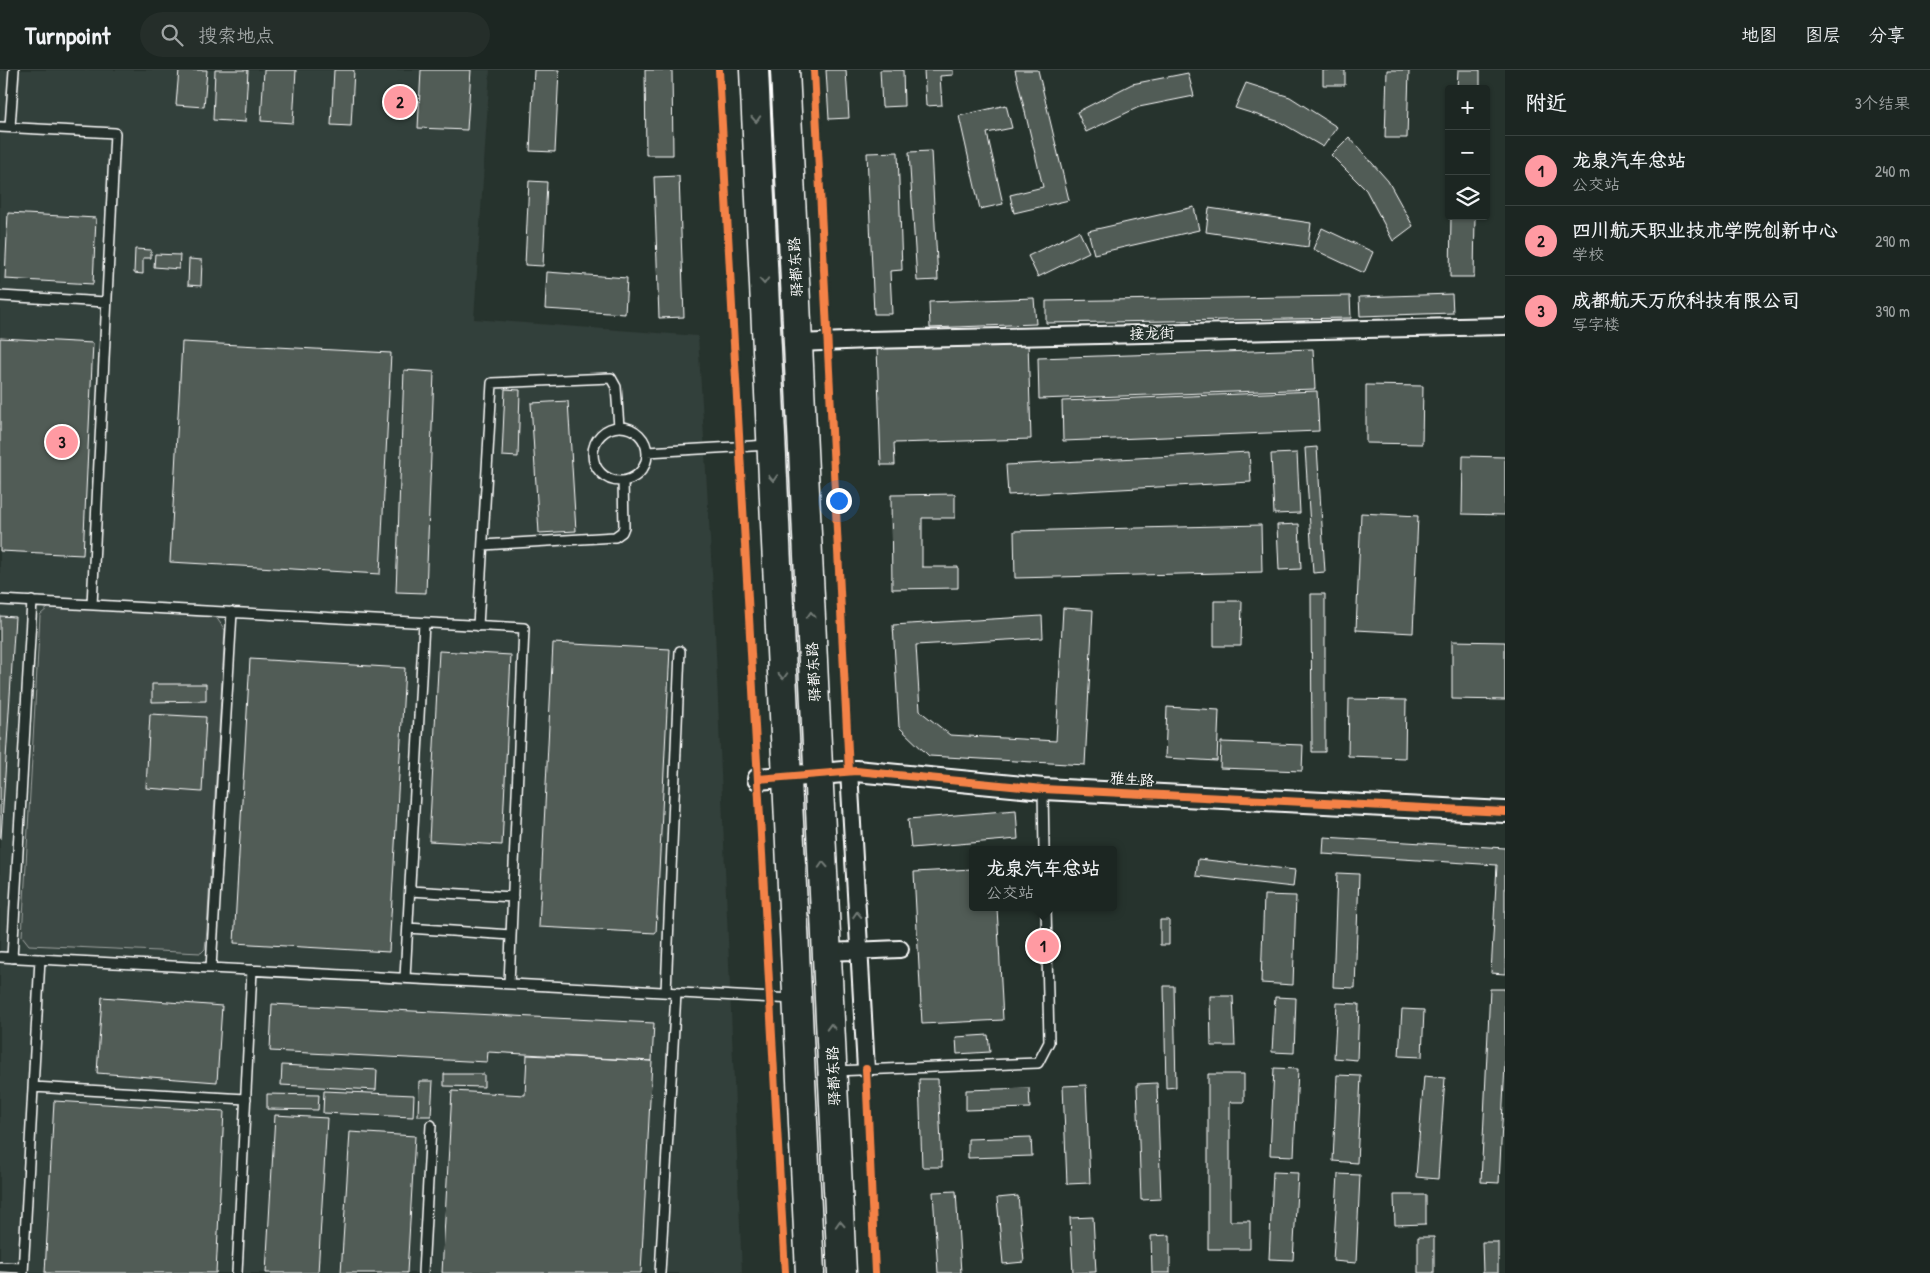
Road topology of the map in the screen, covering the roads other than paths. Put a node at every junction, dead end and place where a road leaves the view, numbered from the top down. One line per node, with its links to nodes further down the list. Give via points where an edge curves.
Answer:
1 (14, 70): 5 (lane)
2 (754, 70): 11 (highway, 驿都东路, one-way to 11)
3 (785, 70): 9 (highway, 驿都东路)
4 (0, 127): 5 (lane)
5 (10, 127): 7 (lane, via 115,133)
6 (0, 296): 7 (lane)
7 (106, 302): 17 (lane)
8 (1505, 326): 9 (street, 接龙街)
9 (798, 343): 23 (highway, 驿都东路, one-way to 9)
10 (619, 427): 12 (lane, via 638,433); 13 (lane, via 604,431 598,437 592,454 598,471 613,481); 14 (lane, via 616,387 611,378 492,383)
11 (772, 445): 12 (lane); 24 (highway, 驿都东路, one-way to 24)
12 (647, 452): 13 (lane, via 639,474)
13 (622, 481): 14 (lane, via 624,527 615,537)
14 (483, 545): 20 (lane)
15 (0, 600): 16 (lane)
16 (32, 601): 17 (lane); 38 (lane)
17 (92, 605): 18 (lane)
18 (232, 612): 19 (lane); 40 (lane)
19 (424, 623): 20 (lane); 29 (lane)
20 (478, 626): 30 (lane, via 524,628)
21 (680, 651): 44 (lane)
22 (849, 771): 23 (street, 雅生路); 26 (street, 雅生路); 35 (street, one-way to 22)
23 (818, 773): 24 (street, 雅生路); 36 (highway, 驿都东路, one-way to 23)
24 (787, 776): 25 (street, 雅生路); 46 (highway, 驿都东路)
25 (758, 779)
26 (1043, 789): 27 (street, 雅生路); 28 (lane)
27 (1505, 812)
28 (1044, 846)
29 (410, 891): 30 (lane); 32 (lane)
30 (513, 897): 33 (lane)
31 (1046, 911): 47 (lane, via 1049,1042 1038,1063)
32 (408, 928): 33 (lane); 42 (lane)
33 (511, 936): 43 (lane)
34 (900, 949): 35 (street)
35 (860, 950): 36 (street); 47 (street)
36 (828, 952): 48 (highway, 驿都东路, one-way to 36)
37 (0, 957): 38 (lane)
38 (12, 958): 39 (lane)
39 (40, 959): 40 (lane); 49 (lane)
40 (211, 968): 41 (lane)
41 (252, 970): 42 (lane); 50 (lane)
42 (406, 978): 43 (lane)
43 (509, 984): 44 (lane)
44 (666, 992): 45 (lane)
45 (676, 993): 46 (lane); 56 (lane)
46 (797, 999): 57 (highway, 驿都东路)
47 (866, 1069): 48 (lane)
48 (833, 1071): 58 (highway, 驿都东路, one-way to 48)
49 (33, 1087): 50 (lane); 53 (lane)
50 (246, 1099): 54 (lane)
51 (431, 1125): 55 (lane)
52 (0, 1267): 53 (lane)
53 (23, 1271)
54 (237, 1273)
55 (423, 1273)
56 (660, 1273)
57 (810, 1273)
58 (842, 1273)

